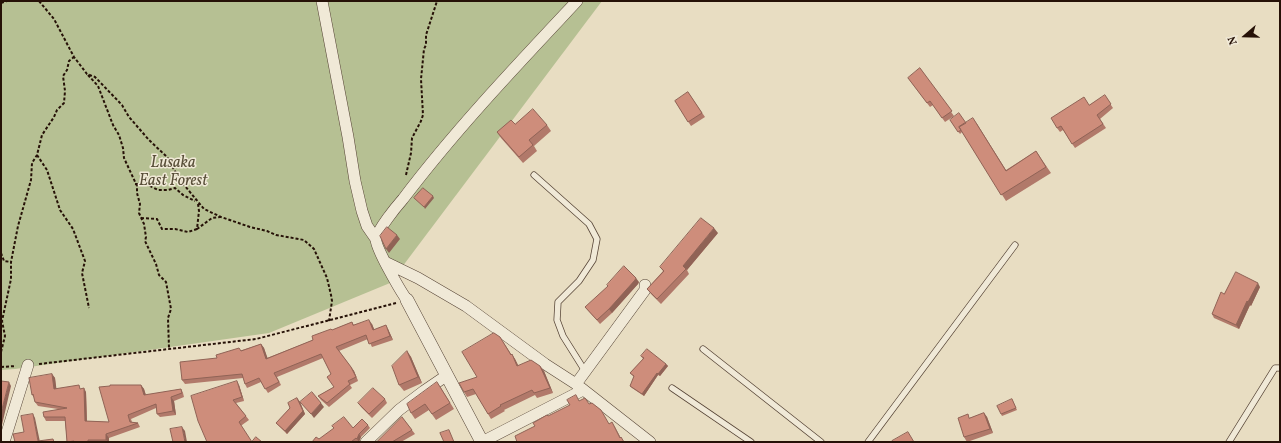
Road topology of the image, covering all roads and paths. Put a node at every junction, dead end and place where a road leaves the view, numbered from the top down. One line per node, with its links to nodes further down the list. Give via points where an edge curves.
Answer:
1 (7, 1): 7 (path)
2 (35, 1): 6 (path)
3 (322, 1): 18 (street, via 358,196 367,226)
4 (437, 1): 13 (path, via 424,49 421,79 424,115 412,138)
5 (577, 1): 13 (street, via 492,92)
6 (40, 2): 8 (path, via 54,19)
7 (1, 3)
8 (74, 57): 9 (path); 10 (path, via 69,61 63,76 64,102 42,135)
9 (87, 74): 12 (path, via 98,86); 14 (path, via 95,77 117,99 149,140 167,157 180,180)
10 (37, 155): 21 (path, via 32,163 31,180); 25 (path, via 47,170 60,210 73,229 85,261 82,273)
11 (534, 175): 34 (lane, via 590,224 597,239 593,260 579,281 558,302 558,320 563,336)
12 (136, 184): 14 (path, via 148,185 158,190 175,188); 16 (path)
13 (405, 196): 18 (street)
14 (198, 203): 15 (path, via 204,209); 17 (path)
15 (221, 217): 17 (path, via 212,218); 27 (path, via 276,235 304,240 314,249 332,295)
16 (141, 218): 17 (path, via 157,220 162,229 188,232); 28 (path, via 145,241 159,276 166,282 171,309 168,318)
17 (197, 229)
18 (376, 239): 22 (street)
19 (1015, 245): 44 (lane)
20 (1, 253): 21 (path, via 4,261)
21 (11, 262): 26 (path, via 11,279)
22 (387, 263): 24 (street); 36 (street, via 466,306)
23 (645, 285): 34 (street, via 645,290)
24 (407, 300): 27 (path); 35 (street)
25 (89, 308)
26 (2, 320): 30 (path, via 5,336)
27 (329, 321): 28 (path, via 256,339)
28 (169, 349): 31 (path)
29 (703, 349): 43 (lane)
30 (1, 352)
31 (28, 365): 32 (path); 38 (street)
32 (1, 367)
33 (1280, 368): 45 (lane, via 1275,368)
34 (585, 371): 36 (street)
35 (446, 376): 39 (street, via 407,404); 40 (street)
36 (579, 387): 40 (street); 41 (street)
37 (672, 388): 42 (lane)
38 (4, 442)
39 (366, 442)
40 (482, 442)
41 (650, 442)
42 (751, 442)
43 (821, 442)
44 (868, 442)
45 (1228, 442)

